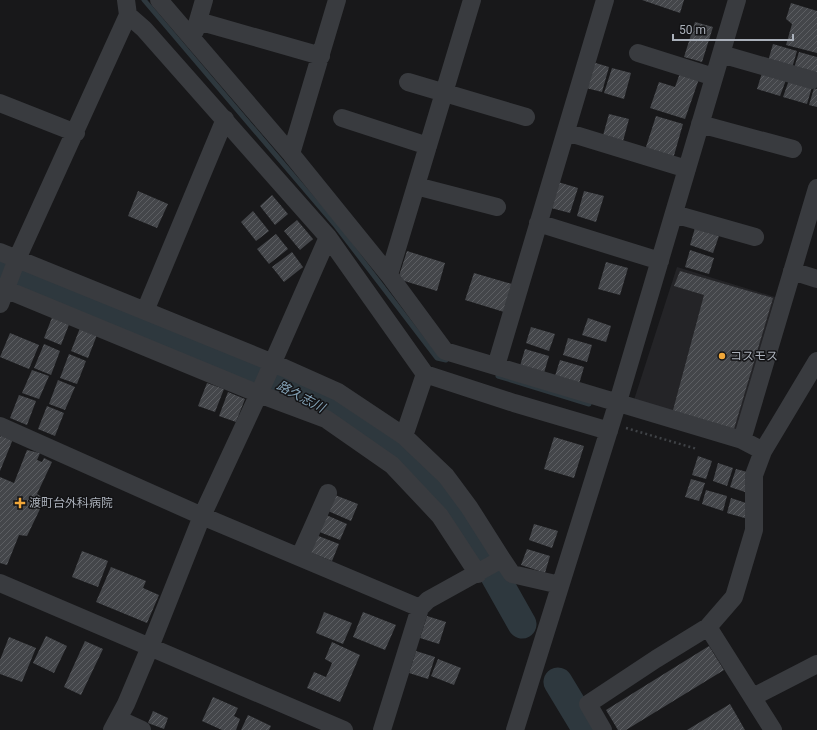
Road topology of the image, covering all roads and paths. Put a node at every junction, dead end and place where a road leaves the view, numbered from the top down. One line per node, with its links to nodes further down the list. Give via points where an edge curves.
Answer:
1 (159, 0): 9 (street)
2 (204, 0): 8 (street)
3 (337, 0): 12 (street)
4 (472, 0): 16 (street)
5 (605, 0): 22 (street)
6 (737, 0): 11 (street)
7 (127, 7): 20 (street); 23 (street)
8 (198, 21): 9 (street); 12 (street)
9 (192, 40): 26 (street)
10 (638, 53): 13 (street)
11 (721, 54): 13 (street); 14 (street)
12 (321, 56): 26 (street)
13 (714, 77): 21 (street)
14 (812, 80)
15 (408, 82): 16 (street)
16 (444, 93): 18 (street); 24 (street)
17 (0, 103): 23 (street)
18 (526, 117)
19 (342, 118): 24 (street)
20 (225, 119): 33 (street); 41 (street)
21 (700, 124): 25 (street); 27 (street)
22 (566, 132): 27 (street); 32 (street)
23 (76, 133): 40 (street)
24 (428, 146): 28 (street)
25 (793, 149)
26 (291, 154): 38 (street)
27 (687, 169): 31 (street)
28 (416, 186): 30 (street); 38 (street)
29 (816, 193): 37 (street)
30 (497, 207)
31 (674, 214): 34 (street); 36 (street)
32 (538, 223): 36 (street); 44 (street)
33 (328, 236): 43 (street); 45 (street)
34 (756, 237)
35 (0, 252): 40 (street)
36 (660, 261): 47 (street)
37 (792, 271): 39 (street); 51 (street)
38 (389, 275): 44 (street, via 445,351)
39 (817, 279)
40 (8, 281): 41 (street); 46 (street)
41 (145, 311): 43 (street)
42 (817, 361): 53 (street)
43 (271, 366): 46 (street); 50 (street, via 338,392)
44 (496, 366): 47 (street)
45 (425, 374): 49 (street, via 514,403); 50 (street)
46 (260, 390): 55 (street); 57 (street, via 326,419 392,465)
47 (617, 403): 49 (street); 51 (street)
48 (0, 426): 55 (street)
49 (614, 428): 52 (path); 59 (street)
50 (404, 436): 57 (street, via 446,476 469,507)
51 (742, 440): 53 (street)
52 (697, 449)
53 (763, 451): 61 (street, via 754,475 754,530 734,597)
54 (328, 493): 56 (street)
55 (202, 516): 56 (street); 62 (street)
56 (300, 556): 60 (street)
57 (489, 567): 59 (street); 60 (street, via 428,600)
58 (0, 583): 62 (street)
59 (560, 585): 69 (street)
60 (420, 608): 68 (street)
61 (708, 627): 64 (street); 70 (street, via 588,704)
62 (150, 647): 65 (street); 67 (street)
63 (817, 664): 64 (street)
64 (753, 697): 71 (street)
65 (115, 725): 66 (street)
66 (142, 730)
67 (344, 730)
68 (382, 730)
69 (515, 730)
70 (603, 730)
71 (773, 730)

